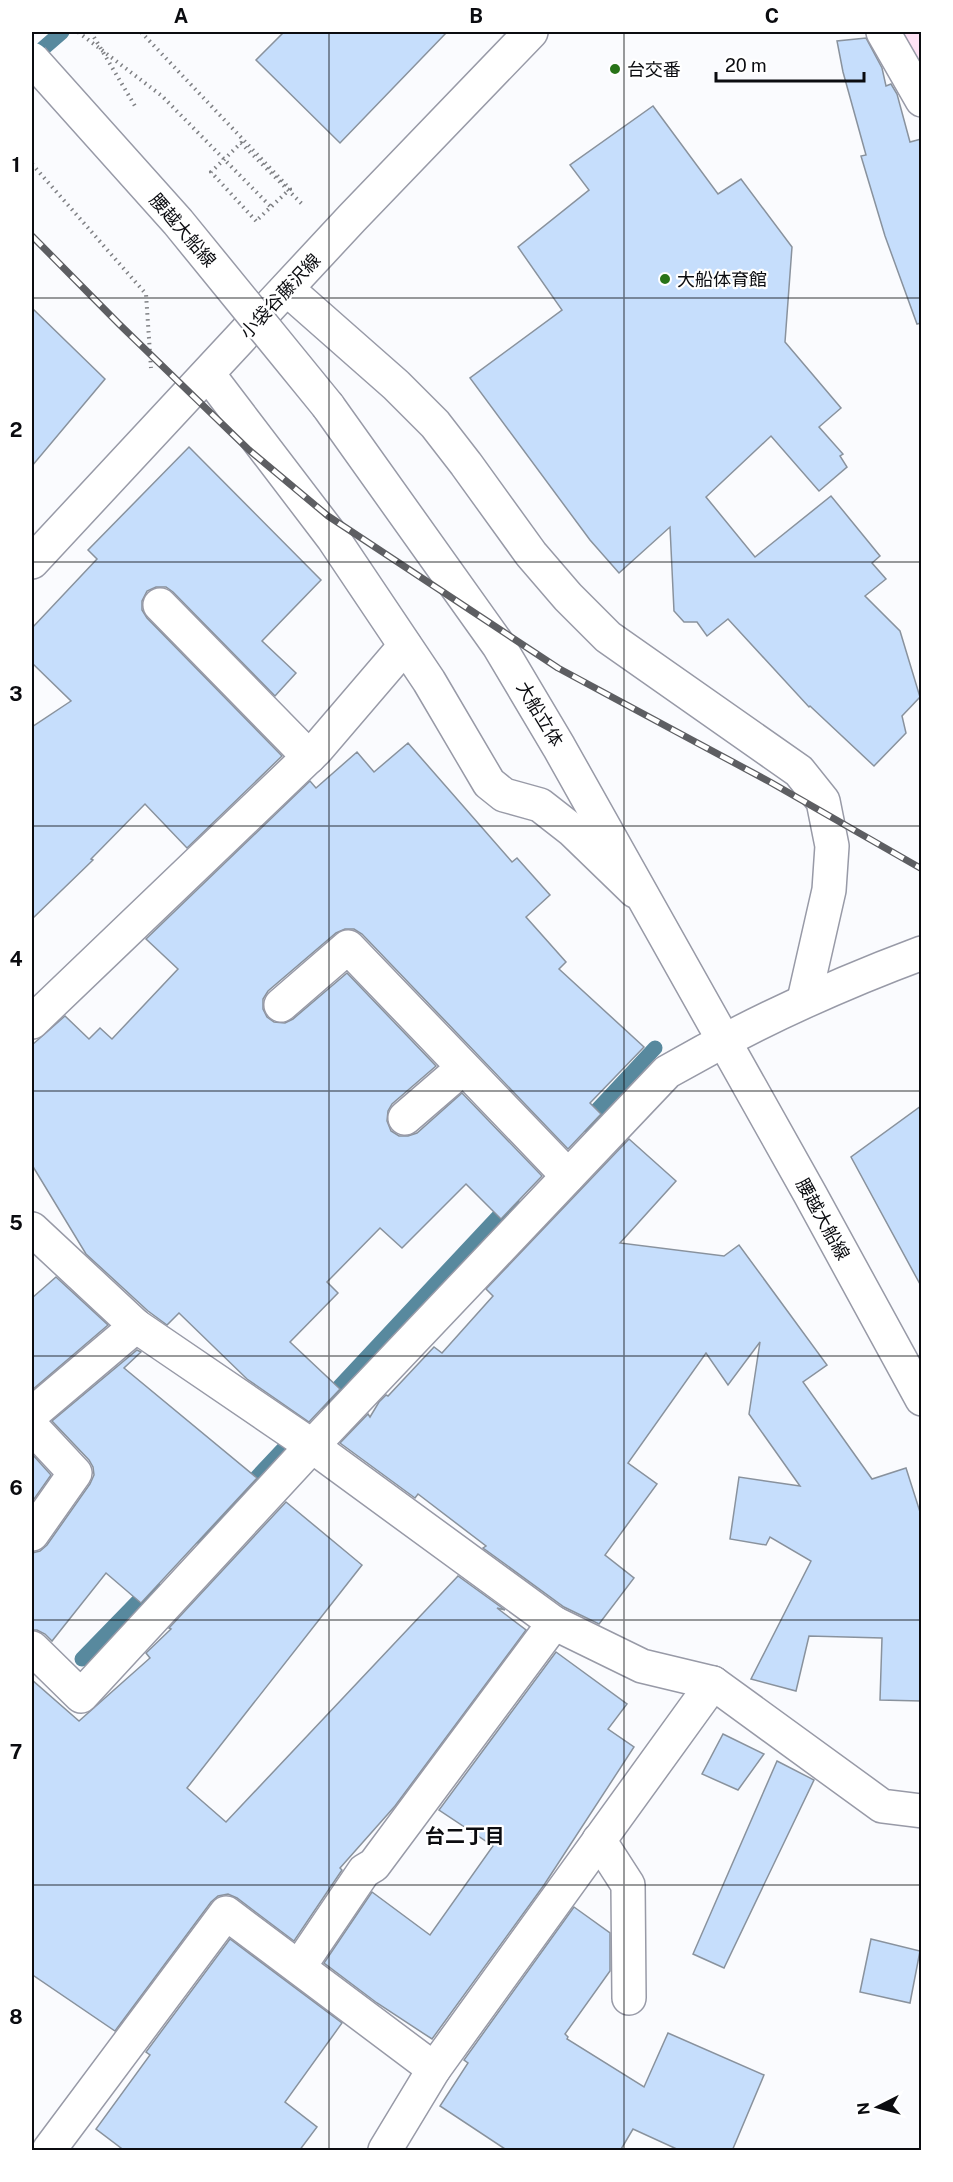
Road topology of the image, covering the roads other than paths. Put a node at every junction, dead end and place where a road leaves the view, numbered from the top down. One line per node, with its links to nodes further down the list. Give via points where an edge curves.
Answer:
1 (531, 32): 5 (street, 小袋谷藤沢線)
2 (883, 32): 4 (street)
3 (32, 59): 7 (street, 腰越大船線, bridge, via 178,222)
4 (921, 100)
5 (287, 289): 6 (street, 小袋谷藤沢線); 14 (street, via 435,424 531,554 608,637 800,771 822,801 832,846 829,890)
6 (208, 374): 8 (street, 小袋谷藤沢線); 10 (street, via 333,538)
7 (328, 406): 12 (street, 大船立体, via 499,646)
8 (32, 562)
9 (160, 605): 11 (street)
10 (405, 646): 11 (street); 12 (street, via 489,783 504,795 540,805)
11 (309, 757): 16 (street)
12 (645, 900): 17 (street, 大船立体)
13 (921, 953): 14 (street)
14 (804, 1000): 17 (street)
15 (281, 1005): 18 (street, via 348,946)
16 (32, 1022)
17 (723, 1040): 20 (street, via 666,1072); 23 (street, 腰越大船線)
18 (463, 1068): 19 (street); 20 (street)
19 (405, 1118)
20 (568, 1176): 26 (street)
21 (37, 1245): 22 (street)
22 (136, 1326): 24 (street); 26 (street)
23 (921, 1399)
24 (32, 1414)
25 (32, 1427): 27 (street, via 75,1473)
26 (312, 1446): 28 (street); 29 (street, via 81,1696)
27 (32, 1534)
28 (554, 1623): 30 (street, via 642,1666); 33 (street, via 374,1865 364,1871)
29 (32, 1648)
30 (713, 1683): 31 (street, via 882,1806); 32 (street)
31 (921, 1810)
32 (599, 1840): 34 (street, via 628,1885); 35 (street)
33 (299, 1968): 35 (street); 36 (street, via 226,1913)
34 (629, 1998)
35 (434, 2069): 37 (street)
36 (49, 2151)
37 (385, 2151)

